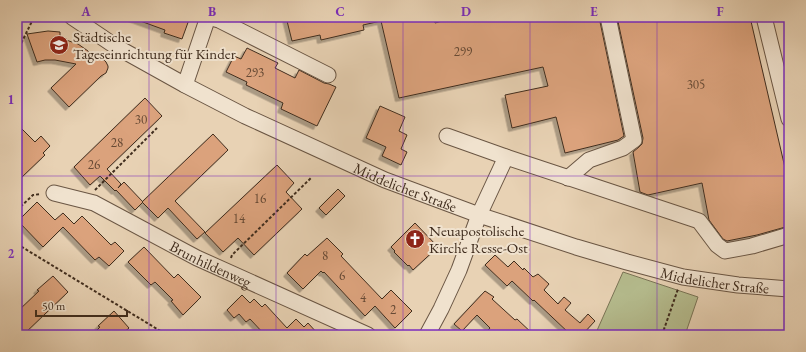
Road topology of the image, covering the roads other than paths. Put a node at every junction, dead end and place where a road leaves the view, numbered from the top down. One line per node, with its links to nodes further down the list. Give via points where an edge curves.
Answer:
1 (72, 17): 6 (street, Middelicher Straße, via 115,46)
2 (208, 17): 5 (street, via 219,20); 6 (street)
3 (608, 17): 10 (street, via 634,140 623,148 589,160)
4 (764, 17): 7 (street)
5 (328, 74)
6 (185, 85): 12 (street, Middelicher Straße, via 245,116 385,180)
7 (789, 120)
8 (447, 136): 9 (street)
9 (506, 157): 10 (street); 12 (street)
10 (568, 178): 13 (street, via 699,221 717,245 725,251)
11 (54, 193): 15 (street, Brunhildenweg, via 94,203 197,258)
12 (479, 215): 14 (street, Middelicher Straße, via 576,248 683,277); 16 (street, via 459,270)
13 (789, 235)
14 (789, 289)
15 (368, 335)
16 (427, 335)

